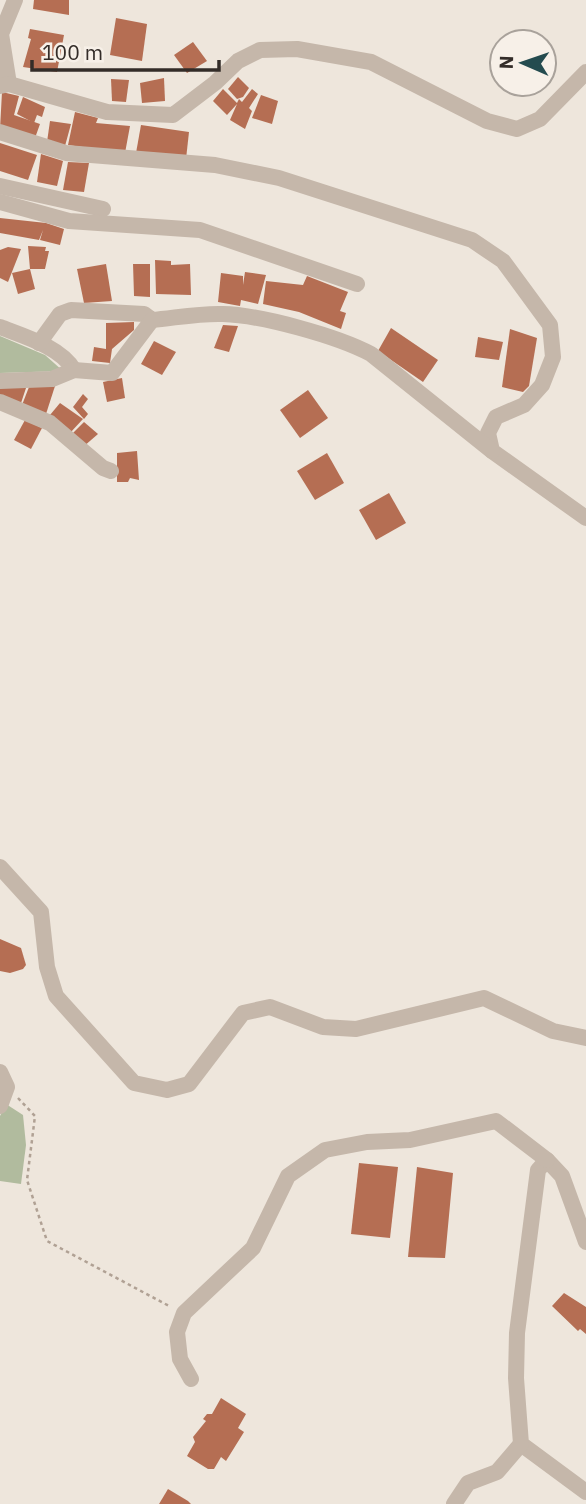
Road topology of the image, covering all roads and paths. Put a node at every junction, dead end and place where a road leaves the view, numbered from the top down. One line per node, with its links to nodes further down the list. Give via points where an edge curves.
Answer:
1 (15, 0): 3 (street, via 1,34)
2 (586, 72): 3 (street, via 540,119 517,129 487,121 371,62 297,49 260,50 238,61 173,114 107,112)
3 (4, 85)
4 (0, 132): 15 (street, via 66,153 215,165 279,177 472,240 503,261 550,324 553,357 542,385 524,405 496,417 488,433)
5 (0, 186): 7 (street)
6 (0, 202): 8 (street, via 69,221 200,230)
7 (103, 209)
8 (357, 284)
9 (152, 320): 11 (street, via 144,313 71,310 60,314); 12 (street, via 112,373); 15 (street, via 224,314 351,343)
10 (0, 327): 11 (street)
11 (39, 343): 12 (street)
12 (74, 370): 13 (street, via 52,379)
13 (0, 381)
14 (0, 402): 16 (street, via 50,423)
15 (492, 451): 17 (street)
16 (111, 471)
17 (586, 518)
18 (0, 867): 19 (street, via 41,912 47,967 56,996 134,1083 167,1090 189,1084 243,1013 270,1007 323,1027 356,1029 484,998 553,1031)
19 (586, 1038)
20 (4, 1079): 21 (street); 24 (path, via 35,1116 27,1180 47,1241)
21 (0, 1106)
22 (547, 1160): 23 (street, via 562,1176); 24 (street, via 496,1121 410,1140 325,1150 288,1175 253,1248); 26 (street, via 538,1170 517,1333)
23 (586, 1242)
24 (184, 1313): 25 (street, via 177,1332 180,1359)
25 (191, 1379)
26 (520, 1444): 27 (street); 28 (street, via 497,1472 468,1483)
27 (586, 1492)
28 (454, 1504)

